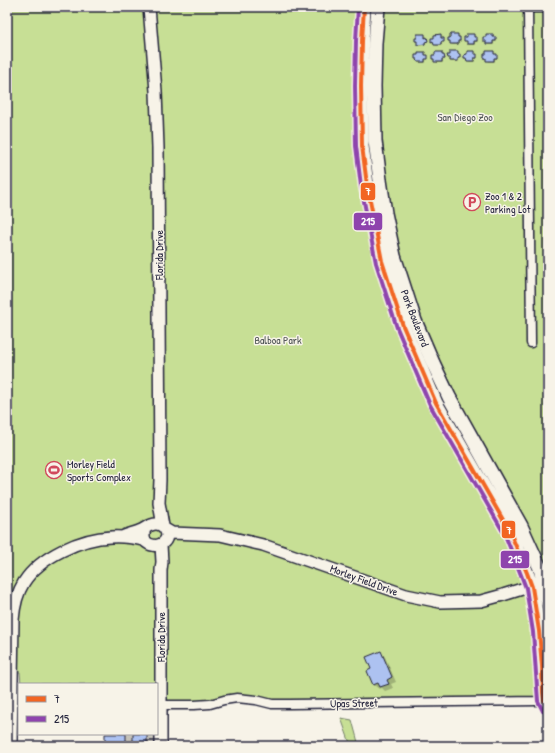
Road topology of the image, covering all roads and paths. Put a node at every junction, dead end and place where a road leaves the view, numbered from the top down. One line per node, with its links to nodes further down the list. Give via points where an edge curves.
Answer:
1 (149, 7): 7 (street, Florida Drive, via 158,148)
2 (364, 7): 15 (main road, Park Boulevard, via 362,146 382,261 403,326 433,396 510,532 527,573)
3 (378, 7): 15 (main road, Park Boulevard, via 374,86 376,141 385,213 394,256 415,321 433,363 449,397 521,526 540,568)
4 (528, 8): 5 (street); 6 (street)
5 (548, 8)
6 (530, 343)
7 (159, 503): 8 (street, Florida Drive, via 154,519); 9 (street, Florida Drive)
8 (148, 527): 9 (street, via 159,524); 11 (street); 12 (street, via 144,532)
9 (164, 528): 10 (street, Morley Field Drive, via 172,533); 13 (street, via 166,537)
10 (186, 534): 13 (street, Morley Field Drive); 15 (street, Morley Field Drive, via 220,535 263,545 406,596 440,602 481,601)
11 (122, 537): 12 (street); 17 (street, via 82,542 57,553 35,569 24,582 14,606)
12 (147, 542): 13 (street, via 153,546); 14 (street, Florida Drive, via 155,551)
13 (163, 543): 14 (street, Florida Drive)
14 (161, 570): 20 (street, Florida Drive)
15 (541, 584): 16 (main road, Park Boulevard); 18 (main road, Park Boulevard, via 540,636)
16 (548, 603)
17 (10, 684): 19 (street)
18 (547, 703): 20 (street, Upas Street, via 536,701 272,704 237,698 205,704)
19 (16, 705): 21 (street)
20 (161, 705): 22 (street, Florida Drive)
21 (11, 746)
22 (161, 746)

